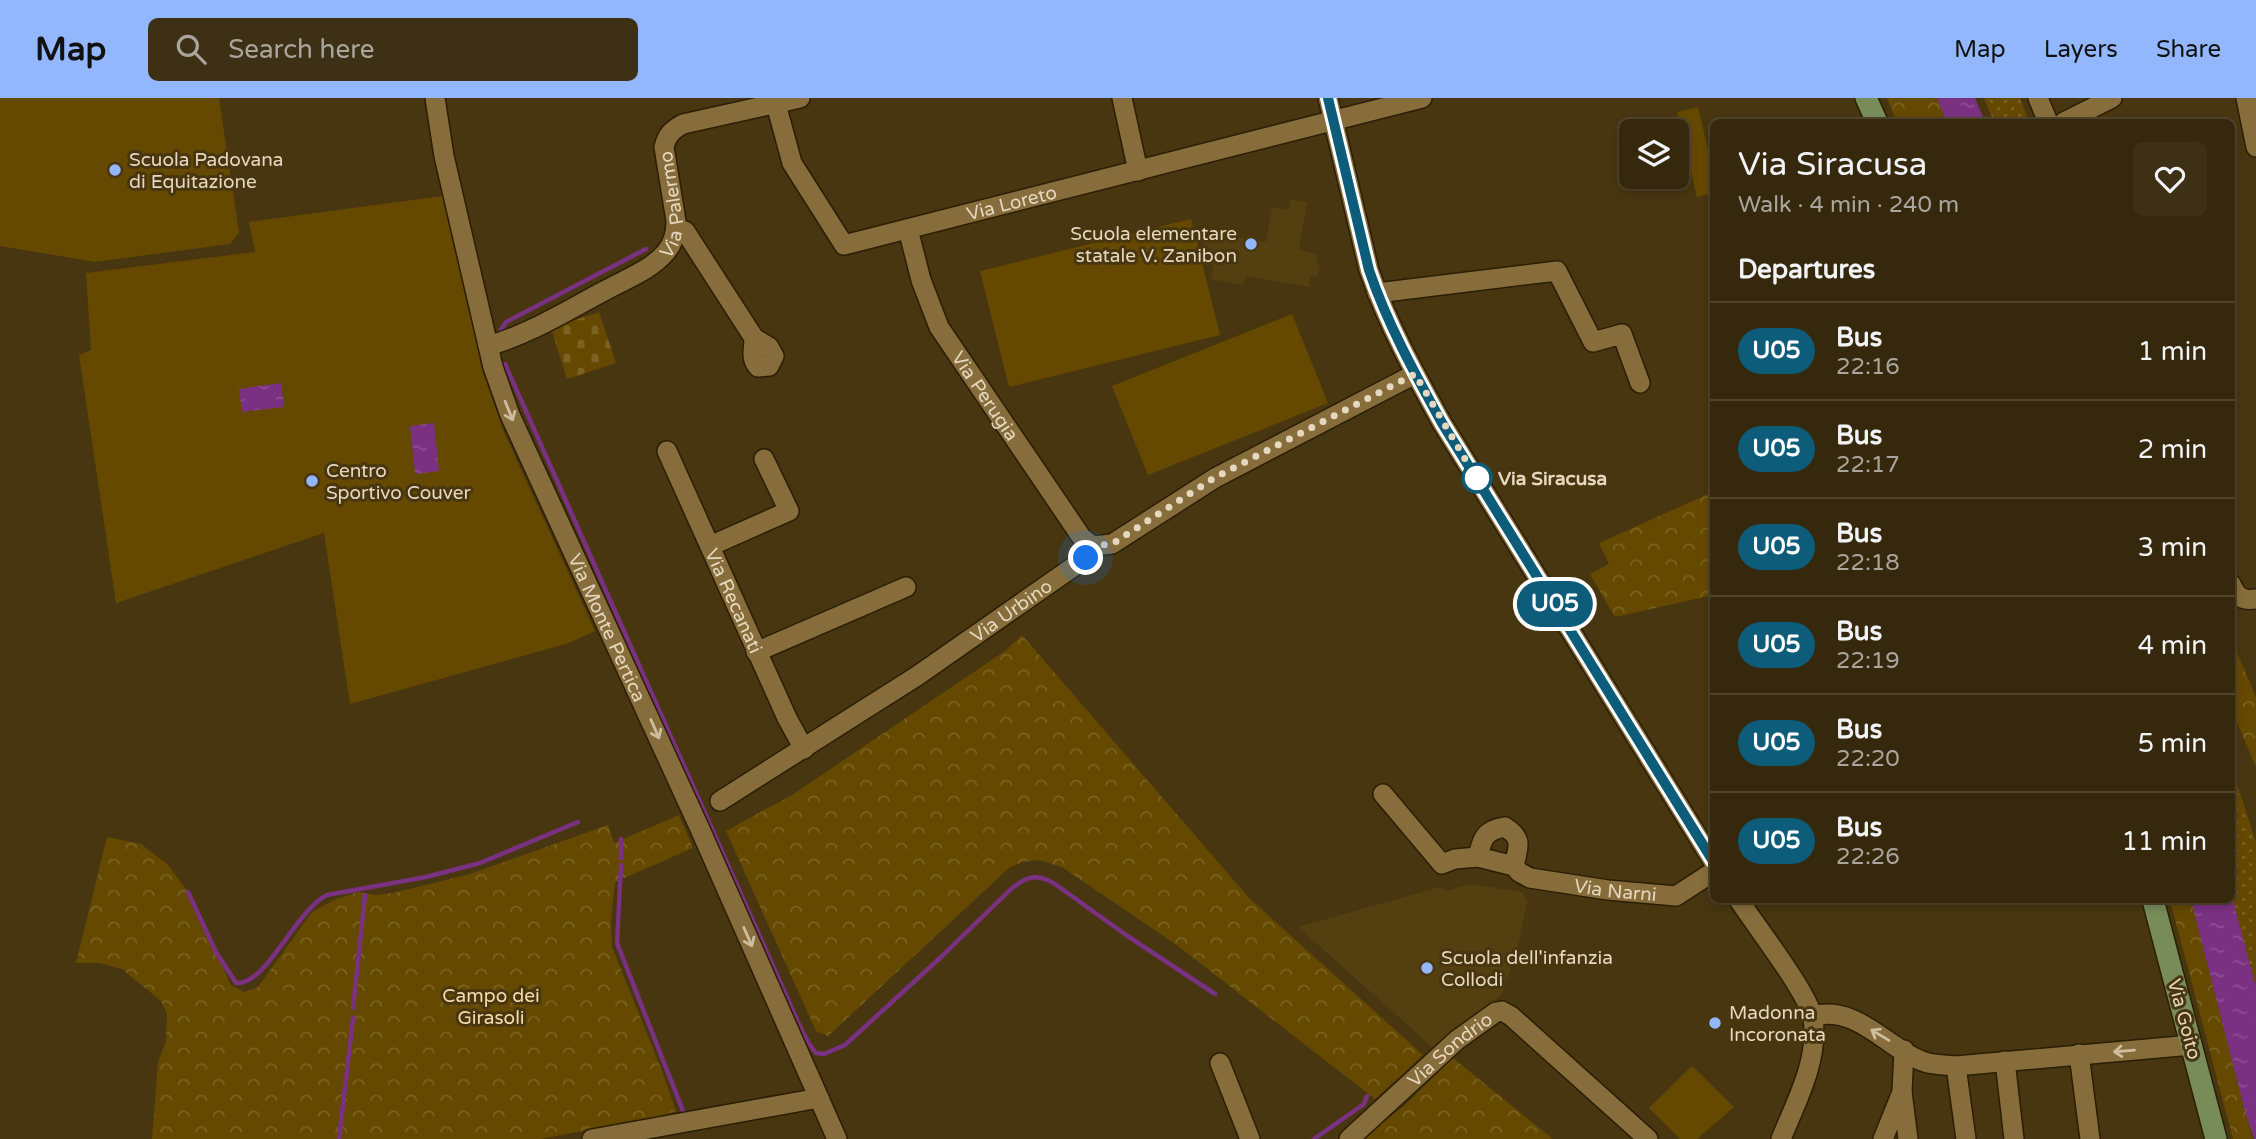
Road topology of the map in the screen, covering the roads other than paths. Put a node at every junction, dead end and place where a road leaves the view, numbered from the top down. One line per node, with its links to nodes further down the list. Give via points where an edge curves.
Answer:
1 (435, 98): 21 (street, Via Monte Pertica)
2 (800, 98): 9 (street, Via Palermo)
3 (1122, 98): 16 (street)
4 (1328, 98): 14 (street)
5 (1422, 98): 14 (street, Via Loreto)
6 (1866, 98): 11 (main road)
7 (2038, 98): 12 (street)
8 (2112, 98): 13 (street)
9 (776, 104): 17 (street, Via Palermo, via 673,129 664,146); 18 (street, Via Loreto, via 792,163 844,245)
10 (2250, 108): 15 (street)
11 (1876, 119)
12 (2047, 119)
13 (2070, 119)
14 (1334, 121): 16 (street, Via Loreto); 19 (street)
15 (2256, 147)
16 (1138, 171): 18 (street, Via Loreto)
17 (676, 229): 20 (street, via 685,231); 21 (street, Via Palermo, via 667,251 651,266 509,340)
18 (908, 229): 27 (street, Via Perugia, via 939,327 1082,538)
19 (1377, 293): 22 (street); 23 (street, via 1557,271 1593,342 1622,334)
20 (754, 338)
21 (488, 346): 49 (street, Via Monte Pertica, one-way to 49, via 510,415)
22 (1415, 374): 27 (street, Via Urbino, via 1214,478 1112,544); 35 (street)
23 (1640, 383)
24 (667, 451): 26 (street, Via Recanati)
25 (764, 459): 26 (street, via 797,508)
26 (710, 546): 31 (street, Via Recanati)
27 (1093, 546): 32 (street, Via Urbino, via 1086,558 989,627)
28 (906, 587): 31 (street)
29 (2235, 592): 30 (street, via 2246,600)
30 (2256, 599)
31 (756, 652): 32 (street, Via Recanati)
32 (804, 749): 34 (street, Via Urbino)
33 (1383, 794): 36 (street, Via Narni, via 1443,864)
34 (719, 801)
35 (1710, 856)
36 (1478, 857): 37 (street, Via Narni); 37 (street, via 1488,831 1505,827 1516,833 1519,842)
37 (1514, 866): 38 (street, Via Narni, via 1530,878 1676,895)
38 (1710, 874)
39 (1741, 903): 41 (street)
40 (2154, 903): 42 (main road, Via Goito)
41 (1811, 1011): 43 (street, one-way to 41, via 1852,1019); 55 (street, via 1810,1060)
42 (2192, 1045): 44 (street, one-way to 44); 61 (main road, Via Goito)
43 (1903, 1050): 47 (street, via 1927,1063); 48 (street)
44 (2079, 1054): 45 (street); 60 (street)
45 (2005, 1061): 47 (street); 59 (street)
46 (1220, 1063): 52 (street)
47 (1956, 1066): 58 (street)
48 (1902, 1092): 56 (street); 57 (street)
49 (820, 1098): 50 (street); 51 (street, Via Monte Pertica)
50 (592, 1139)
51 (837, 1139)
52 (1250, 1139)
53 (1349, 1139): 54 (street, Via Sondrio, via 1457,1041 1502,1012)
54 (1648, 1139)
55 (1782, 1139)
56 (1883, 1139)
57 (1908, 1139)
58 (1966, 1139)
59 (2014, 1139)
60 (2090, 1139)
61 (2216, 1139)

